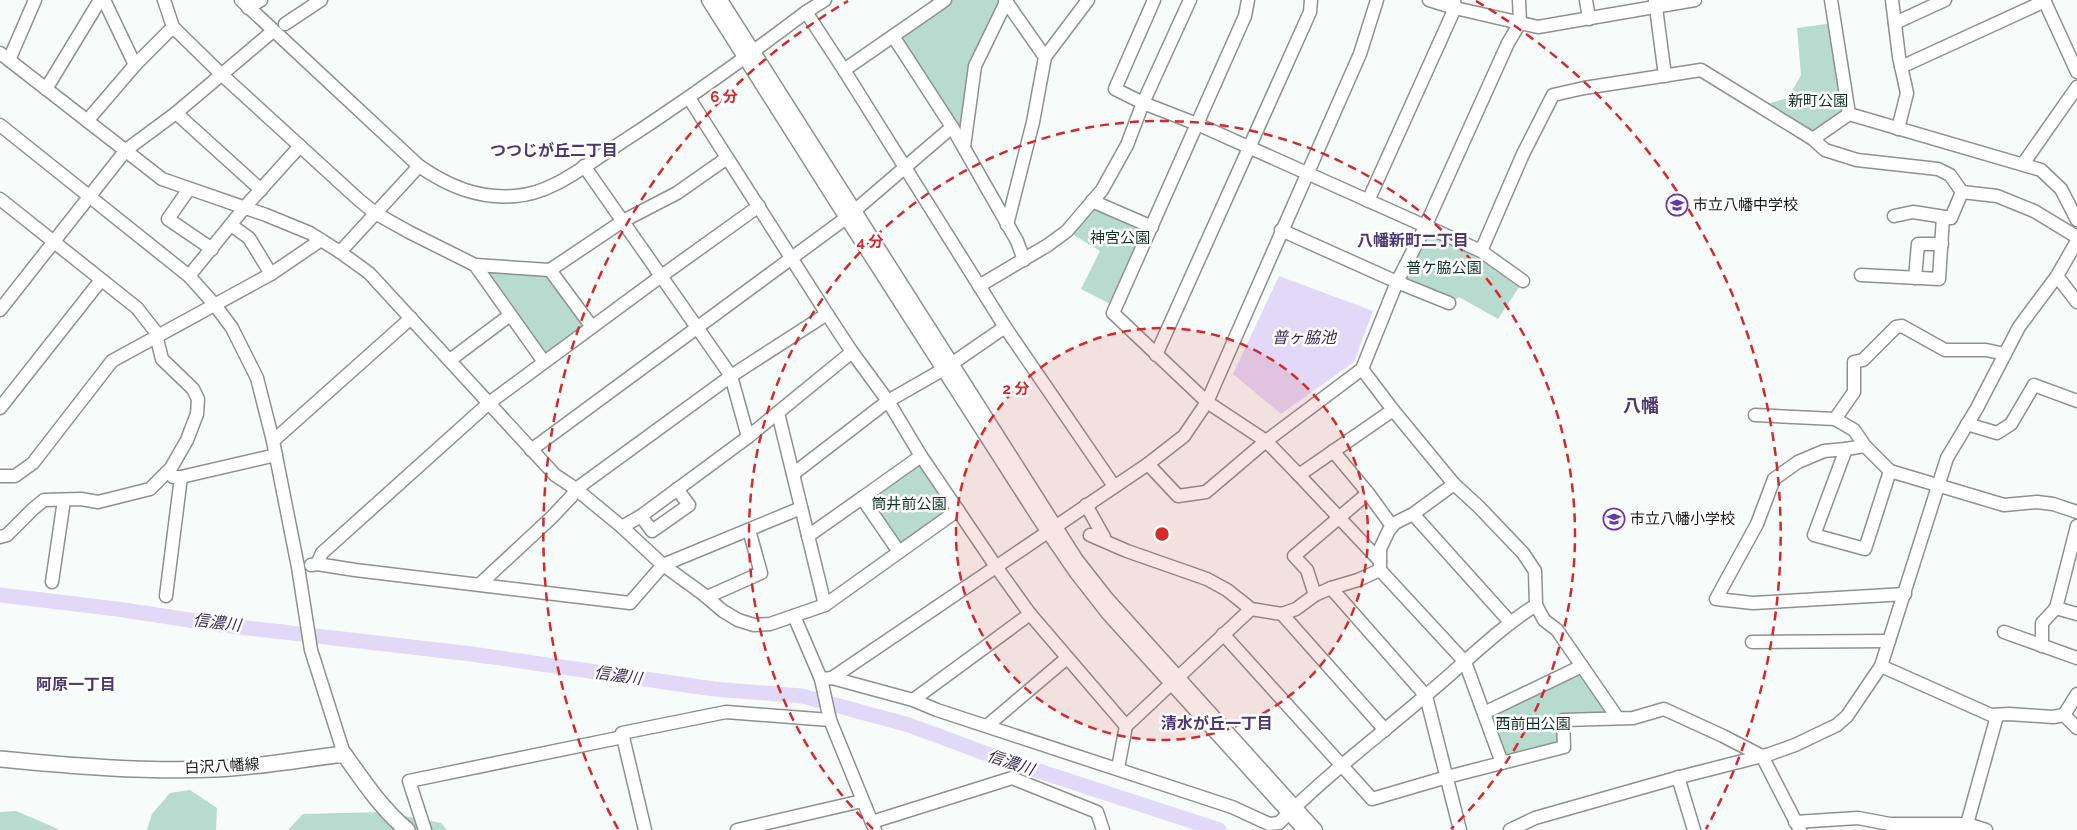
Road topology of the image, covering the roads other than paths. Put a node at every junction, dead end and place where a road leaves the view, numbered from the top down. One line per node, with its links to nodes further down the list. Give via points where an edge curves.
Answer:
1 (35, 0): 38 (street)
2 (100, 0): 47 (street)
3 (104, 0): 40 (street)
4 (164, 0): 34 (street)
5 (261, 0): 27 (street)
6 (321, 0): 33 (street)
7 (708, 0): 37 (street)
8 (721, 0): 37 (street)
9 (825, 0): 29 (street)
10 (945, 0): 36 (street)
11 (1006, 0): 39 (street); 59 (street, via 975,66)
12 (1088, 0): 39 (street)
13 (1154, 0): 49 (street, via 1115,89)
14 (1190, 0): 49 (street)
15 (1248, 0): 53 (street, via 1246,16)
16 (1311, 0): 60 (street, via 1310,12)
17 (1377, 0): 67 (street, via 1360,54)
18 (1428, 0): 28 (street)
19 (1519, 0): 31 (street)
20 (1586, 0): 30 (street)
21 (1695, 0): 26 (street)
22 (1831, 0): 51 (street)
23 (1892, 0): 32 (street)
24 (1945, 0): 32 (street)
25 (2045, 1): 41 (street); 43 (street)
26 (1656, 3): 30 (street); 45 (street)
27 (244, 4): 35 (street)
28 (1455, 4): 31 (street); 73 (street)
29 (806, 12): 37 (street); 42 (street)
30 (1590, 19): 31 (street, via 1538,27)
31 (1520, 23): 86 (street)
32 (1895, 23): 41 (street)
33 (285, 24)
34 (174, 27): 40 (street); 44 (street)
35 (273, 31): 44 (street); 64 (street)
36 (894, 36): 42 (street); 55 (street)
37 (749, 54): 48 (street); 78 (street)
38 (4, 57): 47 (street)
39 (1045, 57): 84 (street, via 1033,122)
40 (135, 65): 52 (street)
41 (1901, 67): 56 (street, via 1907,93)
42 (844, 70): 66 (street)
43 (2077, 72)
44 (221, 74): 50 (street); 58 (street)
45 (1665, 76): 57 (street, via 1701,70); 93 (street, via 1553,95)
46 (2077, 87): 63 (street)
47 (46, 89): 52 (street)
48 (689, 98): 62 (street); 65 (street)
49 (1143, 103): 53 (street); 72 (street, via 1127,145 1102,190)
50 (176, 113): 61 (street); 69 (street)
51 (1849, 114): 56 (street); 57 (street)
52 (87, 121): 61 (street)
53 (1198, 124): 60 (street); 85 (street)
54 (0, 125): 71 (street)
55 (952, 127): 59 (street); 66 (street)
56 (1898, 129): 63 (street)
57 (1813, 138): 70 (street, via 1825,150 1857,160 1938,169 1950,175)
58 (300, 146): 69 (street); 77 (street)
59 (964, 147): 84 (street)
60 (1250, 149): 67 (street); 122 (street)
61 (126, 150): 68 (street, via 162,179); 71 (street)
62 (727, 158): 75 (street); 82 (street, via 677,193)
63 (2022, 164): 81 (street, via 2041,170 2060,189)
64 (419, 166): 65 (street, via 448,185 466,191 516,196 546,188); 77 (street)
65 (584, 166): 82 (street)
66 (905, 166): 78 (street); 108 (street)
67 (1307, 174): 73 (street); 87 (street)
68 (188, 189): 76 (street); 92 (street, via 168,219)
69 (261, 190): 76 (street)
70 (1962, 192): 80 (street, via 1951,218); 88 (street, via 1997,196 2034,211)
71 (90, 195): 90 (street); 101 (street)
72 (1092, 201): 85 (street); 96 (street, via 1067,230)
73 (1368, 201): 86 (street)
74 (2, 205): 90 (street)
75 (759, 206): 95 (street); 103 (street)
76 (245, 207): 83 (street); 89 (street)
77 (375, 213): 94 (street); 97 (street)
78 (850, 214): 95 (street); 125 (street)
79 (1894, 216): 80 (street, via 1913,212)
80 (1944, 217): 91 (street)
81 (2077, 220)
82 (623, 221): 98 (street); 103 (street)
83 (231, 225): 92 (street); 99 (street, via 249,238)
84 (1007, 225): 96 (street)
85 (1152, 227): 122 (street, via 1114,313)
86 (1425, 227): 93 (street); 107 (street)
87 (1282, 230): 107 (street); 130 (street)
88 (2077, 239): 102 (street)
89 (321, 240): 94 (street); 99 (street)
90 (54, 241): 105 (street); 112 (street)
91 (1942, 244): 104 (street, via 1939,278); 104 (street, via 1918,244)
92 (212, 249): 101 (street)
93 (1480, 251): 106 (street)
94 (340, 252): 115 (street, via 369,274)
95 (792, 256): 113 (street); 117 (street)
96 (1024, 260): 108 (street)
97 (474, 265): 98 (street); 114 (street)
98 (550, 270): 116 (street)
99 (271, 274): 111 (street)
100 (1861, 275): 104 (street)
101 (190, 276): 111 (street)
102 (2057, 276): 109 (street); 121 (street, via 2019,327)
103 (660, 277): 116 (street); 117 (street)
104 (1915, 278)
105 (101, 280): 119 (street, via 137,308); 132 (street)
106 (1523, 281)
107 (1397, 282): 110 (street); 126 (street)
108 (979, 286): 118 (street)
109 (2077, 302)
110 (1449, 303)
111 (216, 305): 119 (street); 139 (street, via 232,328 257,378)
112 (0, 310)
113 (827, 314): 120 (street); 127 (street)
114 (510, 315): 123 (street); 124 (street)
115 (411, 318): 123 (street); 139 (street)
116 (592, 327): 124 (street)
117 (696, 328): 127 (street); 143 (street)
118 (1005, 328): 125 (street); 156 (street)
119 (156, 337): 151 (street, via 112,360 33,463 15,476); 152 (street, via 162,359 198,399 197,414 187,440)
120 (852, 352): 128 (street); 134 (street)
121 (2005, 354): 136 (street, via 1986,350 1945,350 1902,326 1896,327 1863,360 1854,362 1854,392); 137 (street)
122 (1156, 355): 130 (street)
123 (450, 360): 131 (street)
124 (544, 362): 131 (street)
125 (948, 366): 128 (street); 173 (street)
126 (1362, 369): 133 (street); 140 (street)
127 (731, 376): 138 (street); 157 (street)
128 (888, 401): 146 (street); 150 (street)
129 (2077, 401): 137 (street, via 2034,385 2011,424 1997,433)
130 (1207, 402): 140 (street); 147 (street, via 1184,436)
131 (489, 403): 143 (street); 177 (street, via 322,554)
132 (0, 408)
133 (1393, 410): 144 (street); 154 (street)
134 (778, 413): 138 (street); 150 (street)
135 (1755, 414): 136 (street)
136 (1835, 419): 141 (street, via 1854,430)
137 (1967, 424): 155 (street, via 1947,458)
138 (748, 438): 158 (street)
139 (273, 441): 145 (street)
140 (1266, 441): 147 (street, via 1206,492 1178,496); 149 (street)
141 (1865, 446): 142 (street); 148 (street)
142 (1846, 449): 148 (street, via 1814,535 1865,549); 185 (street, via 1824,451 1798,462 1774,479 1757,524 1716,599 1753,603)
143 (531, 450): 157 (street, via 555,475)
144 (1333, 451): 149 (street, via 1299,475); 159 (street)
145 (276, 455): 153 (street); 180 (street)
146 (921, 456): 160 (street); 164 (street)
147 (1148, 464): 156 (street)
148 (1890, 471): 155 (street)
149 (1297, 473): 168 (street)
150 (793, 474): 163 (street)
151 (0, 476)
152 (163, 477): 153 (street); 161 (street, via 150,490 98,502)
153 (182, 477): 187 (street)
154 (1454, 484): 166 (street); 190 (street, via 1523,553 1535,571)
155 (1940, 485): 165 (street, via 2004,505 2037,502); 185 (street)
156 (1114, 486): 162 (street)
157 (576, 489): 171 (street); 183 (street, via 551,518)
158 (677, 489): 167 (street); 167 (street, via 688,505 652,531)
159 (1368, 493): 168 (street); 169 (street)
160 (862, 498): 174 (street); 176 (street)
161 (64, 500): 175 (street, via 44,500 8,535); 182 (street)
162 (1086, 505): 173 (street); 192 (street, via 1104,537 1090,535 1207,579 1227,590)
163 (800, 508): 172 (street); 174 (street)
164 (958, 510): 176 (street); 181 (street)
165 (2077, 512)
166 (1413, 514): 169 (street); 197 (street)
167 (641, 516): 171 (street)
168 (1339, 518): 179 (street); 186 (street, via 1294,556 1307,570)
169 (1392, 526): 179 (street, via 1380,550)
170 (2077, 526): 191 (street)
171 (622, 527): 178 (street)
172 (749, 530): 178 (street); 188 (street, via 761,573)
173 (1052, 530): 181 (street); 208 (street, via 1076,573 1108,614)
174 (808, 536): 189 (street)
175 (0, 537)
176 (899, 552): 189 (street)
177 (317, 564): 180 (street); 183 (street)
178 (663, 565): 183 (street, via 630,602); 188 (street)
179 (1380, 566): 184 (street, via 1358,580); 205 (street)
180 (298, 567): 223 (street, via 311,650)
181 (997, 568): 193 (street); 209 (street)
182 (52, 582)
183 (480, 584)
184 (1331, 588): 186 (street); 211 (street)
185 (1905, 594): 200 (street)
186 (1315, 595): 194 (street, via 1296,609)
187 (166, 596)
188 (707, 597): 196 (street, via 738,620 754,625 770,624)
189 (825, 605): 196 (street)
190 (1536, 605): 197 (street); 206 (street, via 1544,620 1557,630)
191 (2056, 608): 195 (street); 202 (street, via 2042,623)
192 (1251, 610): 194 (street); 199 (street)
193 (1030, 614): 203 (street); 212 (street)
194 (1282, 614): 221 (street)
195 (2077, 614)
196 (794, 616): 209 (street)
197 (1510, 622): 205 (street)
198 (2004, 632): 202 (street)
199 (1223, 634): 208 (street); 227 (street)
200 (1889, 641): 201 (street); 207 (street)
201 (1752, 642)
202 (2042, 646): 204 (street)
203 (1067, 658): 218 (street); 219 (street)
204 (2077, 658)
205 (1464, 662): 211 (street); 213 (street)
206 (1582, 666): 213 (street); 216 (street)
207 (1881, 666): 215 (street); 224 (street, via 1847,716 1837,725)
208 (1174, 680): 219 (street); 232 (street)
209 (825, 682): 212 (street); 217 (street)
210 (2077, 694): 214 (street)
211 (1426, 696): 221 (street); 229 (street)
212 (913, 700): 218 (street)
213 (1484, 713): 226 (street)
214 (2064, 715): 215 (street); 220 (street)
215 (1997, 716): 233 (street)
216 (1617, 717): 224 (street, via 1634,718 1664,709); 226 (street, via 1563,720 1564,747)
217 (830, 720): 222 (street, via 726,712 622,733); 231 (street)
218 (988, 725): 228 (street)
219 (1126, 726): 228 (street)
220 (2077, 728)
221 (1385, 730): 227 (street)
222 (624, 737): 238 (street, via 409,781); 239 (street)
223 (344, 754): 225 (main road, 白沢八幡線, via 215,769 74,766); 237 (main road, via 368,789)
224 (1762, 756): 230 (street); 235 (street)
225 (0, 759)
226 (1502, 763): 229 (street)
227 (1342, 765): 229 (street, via 1372,799); 232 (street)
228 (1118, 768): 232 (street, via 1232,807 1269,824 1279,823)
229 (1447, 777): 244 (street)
230 (1678, 777): 245 (street, via 1535,818); 246 (street)
231 (862, 801): 234 (street); 240 (street)
232 (1292, 810): 242 (street); 243 (street)
233 (1967, 824): 236 (street); 247 (street)
234 (874, 826): 241 (street, via 1012,778 1097,812)
235 (1797, 826): 236 (street, via 1858,818)
236 (1940, 827)
237 (407, 830)
238 (425, 830)
239 (645, 830)
240 (736, 830)
241 (1102, 830)
242 (1304, 830)
243 (1316, 830)
244 (1460, 830)
245 (1510, 830)
246 (1694, 830)
247 (1986, 830)

